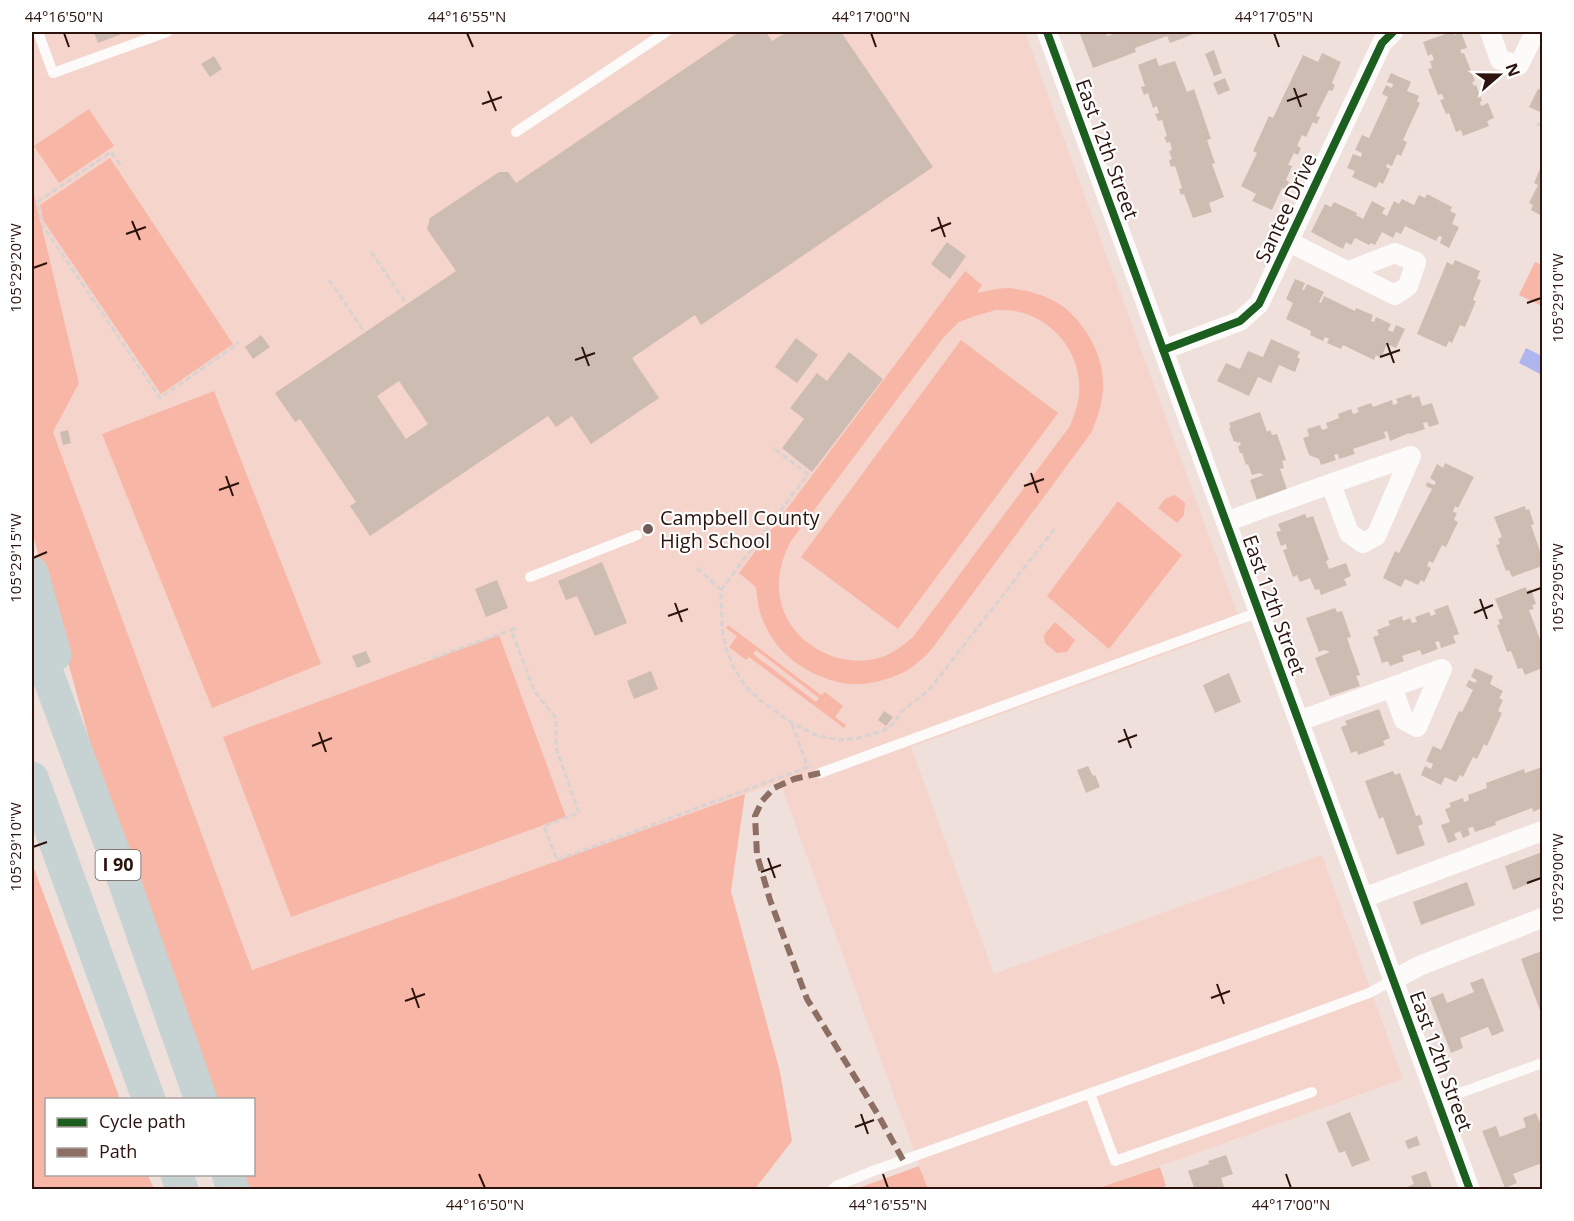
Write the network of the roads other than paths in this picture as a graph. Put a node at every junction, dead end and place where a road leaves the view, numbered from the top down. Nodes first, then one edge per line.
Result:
1 (38, 32) edge
2 (167, 32) edge
3 (666, 32) edge
4 (1047, 32) edge
5 (1392, 32) edge
6 (1490, 32) edge
7 (1535, 32) edge
8 (516, 132) dead end
9 (1289, 242) junction
10 (1349, 271) dead end
11 (1163, 350) junction
12 (1331, 484) junction
13 (1226, 522) junction
14 (637, 535) dead end
15 (32, 573) edge
16 (530, 577) dead end
17 (1259, 612) junction
18 (32, 633) edge
19 (1392, 687) dead end
20 (1299, 721) junction
21 (820, 773) dead end
22 (32, 778) edge
23 (32, 802) edge
24 (1542, 831) edge
25 (122, 875) junction
26 (1363, 898) junction
27 (1542, 918) edge
28 (1394, 980) junction
29 (123, 1026) junction
30 (1542, 1063) edge
31 (1312, 1092) dead end
32 (1090, 1094) junction
33 (148, 1098) edge
34 (200, 1098) edge
35 (1438, 1101) junction
36 (832, 1190) edge
37 (1470, 1190) edge

1 - 2 lane
3 - 8 lane
4 - 11 street, East 12th Street
5 - 9 street, Santee Drive
6 - 7 street
9 - 10 street
9 - 11 street, Santee Drive
11 - 13 street, East 12th Street
12 - 12 street
12 - 13 street
13 - 17 street, East 12th Street
14 - 16 lane
15 - 25 highway, I 90
17 - 20 street, East 12th Street
17 - 21 lane
18 - 25 highway, I 90
19 - 20 street
20 - 26 street, East 12th Street
22 - 29 highway, I 90
23 - 29 highway, I 90
24 - 26 street
25 - 34 highway, I 90
26 - 28 street, East 12th Street
27 - 28 street
28 - 32 lane
28 - 35 street, East 12th Street
29 - 33 highway, I 90
30 - 35 lane
31 - 32 lane
32 - 36 lane
35 - 37 street, East 12th Street

